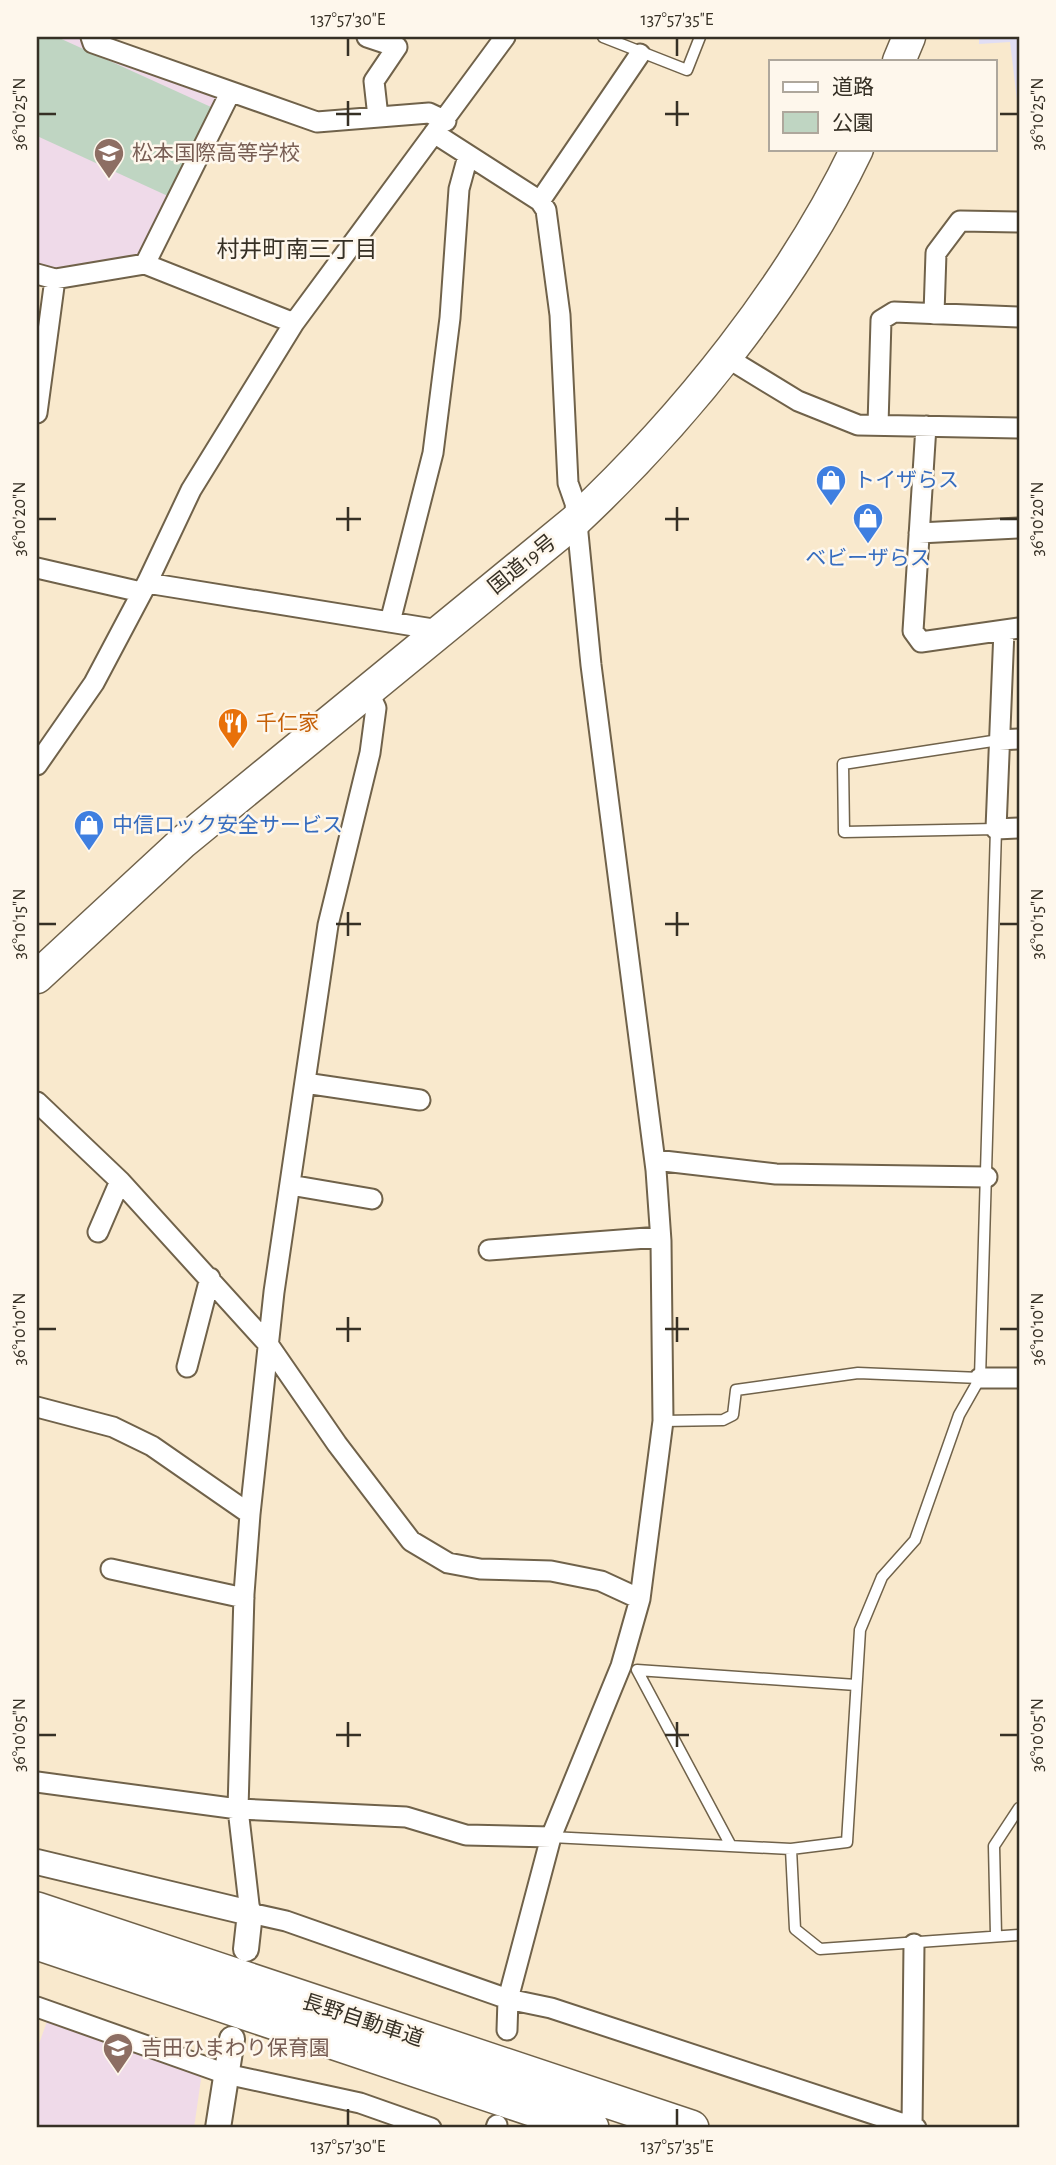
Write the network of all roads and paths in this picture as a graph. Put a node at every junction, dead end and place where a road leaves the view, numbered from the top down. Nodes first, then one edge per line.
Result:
1 (91, 37) edge
2 (367, 37) edge
3 (506, 37) edge
4 (603, 37) edge
5 (701, 37) edge
6 (909, 37) edge
7 (640, 54) junction
8 (899, 60) edge
9 (230, 93) junction
10 (378, 117) junction
11 (440, 127) junction
12 (857, 150) edge
13 (468, 156) junction
14 (540, 201) junction
15 (1019, 222) edge
16 (145, 264) junction
17 (46, 277) edge
18 (934, 314) junction
19 (1019, 317) edge
20 (294, 323) junction
21 (726, 353) junction
22 (37, 413) edge
23 (878, 425) junction
24 (926, 426) junction
25 (1019, 428) edge
26 (575, 521) junction
27 (1019, 528) edge
28 (919, 533) junction
29 (37, 568) edge
30 (144, 588) junction
31 (390, 622) junction
32 (1012, 629) edge
33 (439, 630) junction
34 (368, 691) junction
35 (1019, 739) edge
36 (999, 740) junction
37 (37, 765) edge
38 (1019, 828) edge
39 (996, 829) junction
40 (109, 908) junction
41 (37, 977) edge
42 (37, 1001) edge
43 (305, 1083) junction
44 (420, 1100) dead end
45 (37, 1102) edge
46 (655, 1160) junction
47 (987, 1177) junction
48 (120, 1181) junction
49 (290, 1185) junction
50 (372, 1199) dead end
51 (98, 1232) dead end
52 (660, 1237) junction
53 (489, 1250) dead end
54 (210, 1278) junction
55 (268, 1344) junction
56 (187, 1367) dead end
57 (980, 1378) junction
58 (1019, 1378) edge
59 (37, 1407) edge
60 (663, 1421) junction
61 (250, 1514) junction
62 (111, 1569) dead end
63 (244, 1598) junction
64 (640, 1599) junction
65 (629, 1668) junction
66 (856, 1685) junction
67 (37, 1782) edge
68 (1019, 1808) edge
69 (238, 1810) junction
70 (551, 1837) junction
71 (730, 1844) junction
72 (37, 1846) edge
73 (791, 1849) junction
74 (37, 1862) edge
75 (182, 1895) junction
76 (37, 1910) edge
77 (250, 1913) junction
78 (996, 1935) junction
79 (1019, 1935) edge
80 (37, 1942) edge
81 (914, 1944) junction
82 (246, 1949) dead end
83 (508, 1999) junction
84 (37, 2007) edge
85 (506, 2030) dead end
86 (232, 2039) dead end
87 (226, 2074) junction
88 (218, 2128) edge
89 (431, 2128) edge
90 (591, 2128) edge
91 (691, 2128) edge
92 (914, 2128) edge

1 - 9 street
2 - 10 street
3 - 11 street
4 - 7 lane
5 - 7 lane
6 - 8 highway
7 - 14 street
9 - 10 street
9 - 16 street
10 - 11 street
11 - 13 street
11 - 20 street
12 - 21 highway, 国道19号
13 - 14 street
13 - 31 street
14 - 26 street
15 - 18 street
16 - 17 street
16 - 20 street
17 - 22 street
18 - 19 street
18 - 23 street
20 - 30 street
21 - 23 street
21 - 26 highway, 国道19号
23 - 24 street
24 - 25 street
24 - 28 street
26 - 33 highway, 国道19号
26 - 46 street
27 - 28 street
28 - 32 street
29 - 30 street
30 - 31 street
30 - 37 street
31 - 33 street
32 - 36 street
33 - 34 highway, 国道19号
34 - 40 highway, 国道19号
34 - 43 street
35 - 36 street
36 - 39 street
36 - 39 lane
38 - 39 street
39 - 47 lane
40 - 41 highway, 国道19号
40 - 42 highway, 国道19号
43 - 44 street
43 - 49 street
45 - 48 street
46 - 47 street
46 - 52 street
47 - 57 lane
48 - 51 street
48 - 54 street
49 - 50 street
49 - 55 street
52 - 53 street
52 - 60 street
54 - 55 street
54 - 56 street
55 - 61 street
55 - 64 street
57 - 58 street
57 - 60 lane
57 - 66 lane
59 - 61 street
60 - 64 street
61 - 63 street
62 - 63 street
63 - 69 street
64 - 65 street
65 - 66 lane
65 - 70 street
65 - 71 lane
66 - 73 lane
67 - 69 street
68 - 78 lane
69 - 70 street
69 - 77 street
70 - 71 lane
70 - 83 street
71 - 73 lane
72 - 75 street
73 - 81 lane
74 - 75 street
75 - 77 street
76 - 91 highway, 長野自動車道
77 - 82 street
77 - 83 street
78 - 79 lane
78 - 81 lane
80 - 90 highway, 長野自動車道
81 - 92 street
83 - 85 street
83 - 92 street
84 - 87 street
86 - 87 street
87 - 88 street
87 - 89 street

